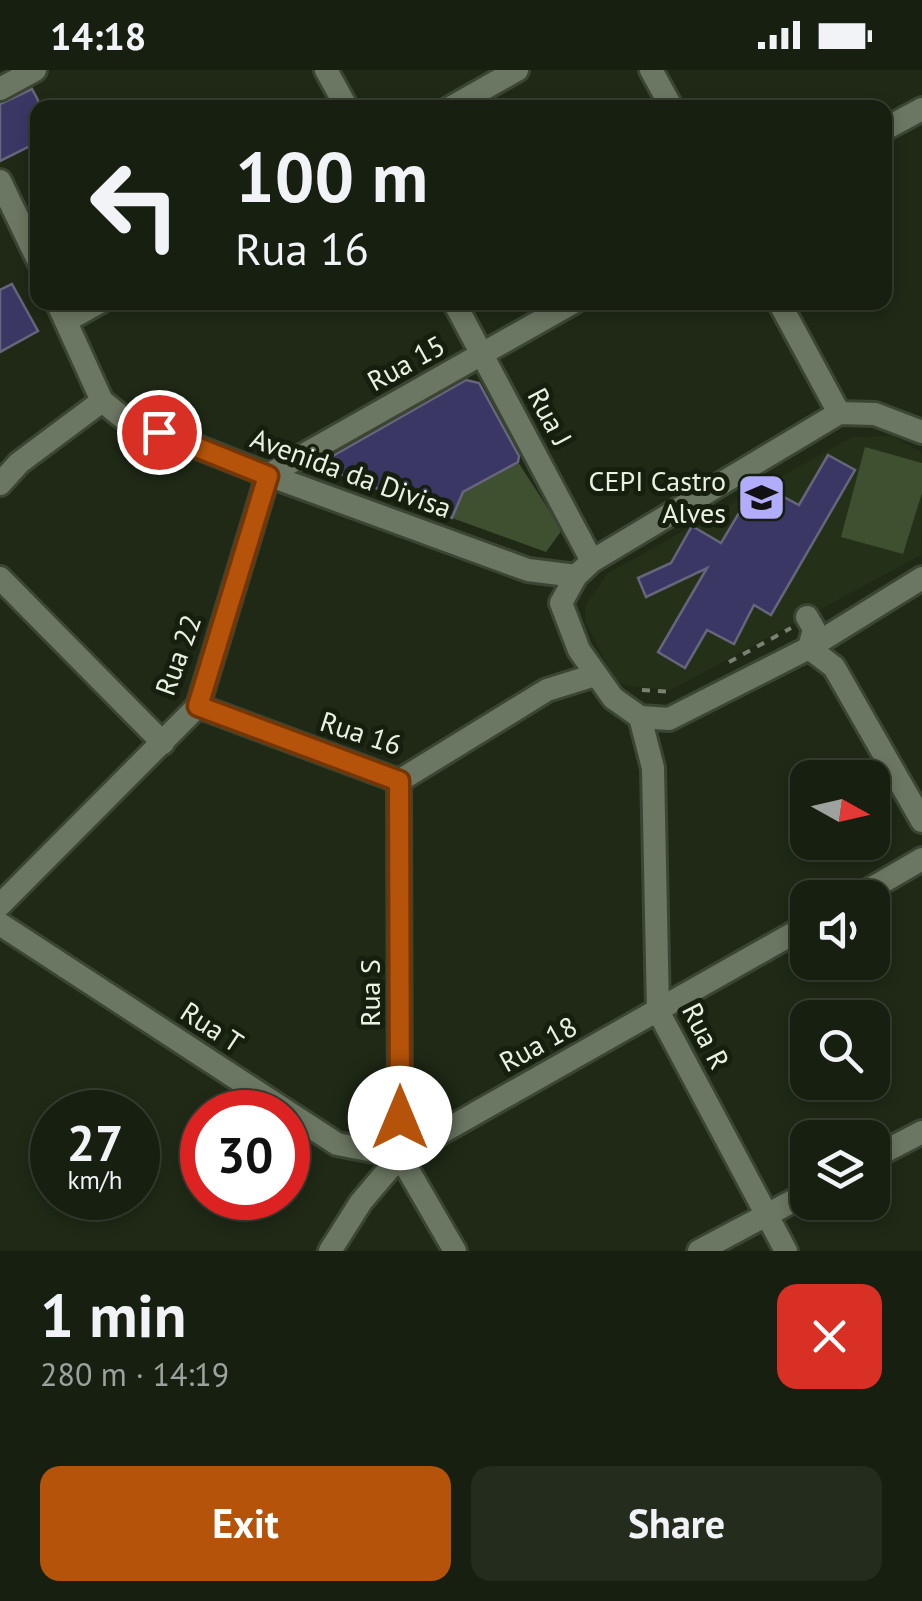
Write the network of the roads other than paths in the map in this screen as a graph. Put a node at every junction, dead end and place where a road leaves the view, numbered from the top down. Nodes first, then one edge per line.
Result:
1 (34, 70) edge
2 (326, 70) edge
3 (517, 70) edge
4 (652, 70) edge
5 (0, 89) edge
6 (343, 100) edge
7 (464, 100) edge
8 (668, 100) edge
9 (922, 109) edge
10 (892, 126) edge
11 (0, 181) edge
12 (30, 243) edge
13 (458, 310) edge
14 (560, 310) edge
15 (783, 310) edge
16 (62, 312) edge
17 (483, 354) junction
18 (102, 400) junction
19 (838, 413) junction
20 (922, 432) edge
21 (10, 457) edge
22 (268, 476) junction
23 (0, 484) edge
24 (584, 568) junction
25 (528, 570) junction
26 (0, 578) edge
27 (922, 578) edge
28 (561, 602) junction
29 (814, 629) junction
30 (580, 650) junction
31 (595, 675) junction
32 (548, 690) junction
33 (198, 706) junction
34 (640, 716) junction
35 (669, 719) junction
36 (163, 743) junction
37 (653, 768) junction
38 (399, 781) junction
39 (922, 821) edge
40 (922, 859) edge
41 (886, 880) edge
42 (0, 904) edge
43 (0, 924) edge
44 (790, 935) edge
45 (658, 1011) junction
46 (922, 1132) edge
47 (890, 1149) edge
48 (400, 1156) junction
49 (790, 1202) edge
50 (768, 1214) junction
51 (330, 1251) edge
52 (455, 1251) edge
53 (699, 1251) edge
54 (786, 1251) edge

1 - 5 street
2 - 6 street
3 - 7 street
4 - 8 street
9 - 10 street
11 - 12 street
13 - 17 street, Rua J
14 - 17 street, Rua 15
15 - 19 street
16 - 18 street
17 - 22 street, Rua 15
17 - 24 street, Rua J
18 - 21 street
18 - 22 street, Avenida da Divisa
19 - 20 street
19 - 24 street
21 - 23 street
22 - 25 street, Avenida da Divisa
22 - 33 street, Rua 22
24 - 25 street, Avenida da Divisa
24 - 28 street
25 - 28 street, Avenida da Divisa
26 - 36 street
27 - 29 street
28 - 30 street
29 - 35 street
29 - 39 street
30 - 31 street
30 - 32 street, Rua 16
31 - 32 street, Rua 16
31 - 34 street
32 - 38 street, Rua 16
33 - 36 street, Rua 22
33 - 38 street, Rua 16
34 - 35 street
34 - 37 street, Rua R
35 - 37 street, Rua R
36 - 42 street, Rua 22
37 - 45 street, Rua R
38 - 48 street, Rua S
40 - 41 street
43 - 48 street, Rua T
44 - 45 street, Rua 18
45 - 48 street, Rua 18
45 - 50 street, Rua R
46 - 47 street
48 - 51 street, Rua 18
48 - 52 street, Rua S
49 - 50 street
50 - 53 street
50 - 54 street, Rua R

